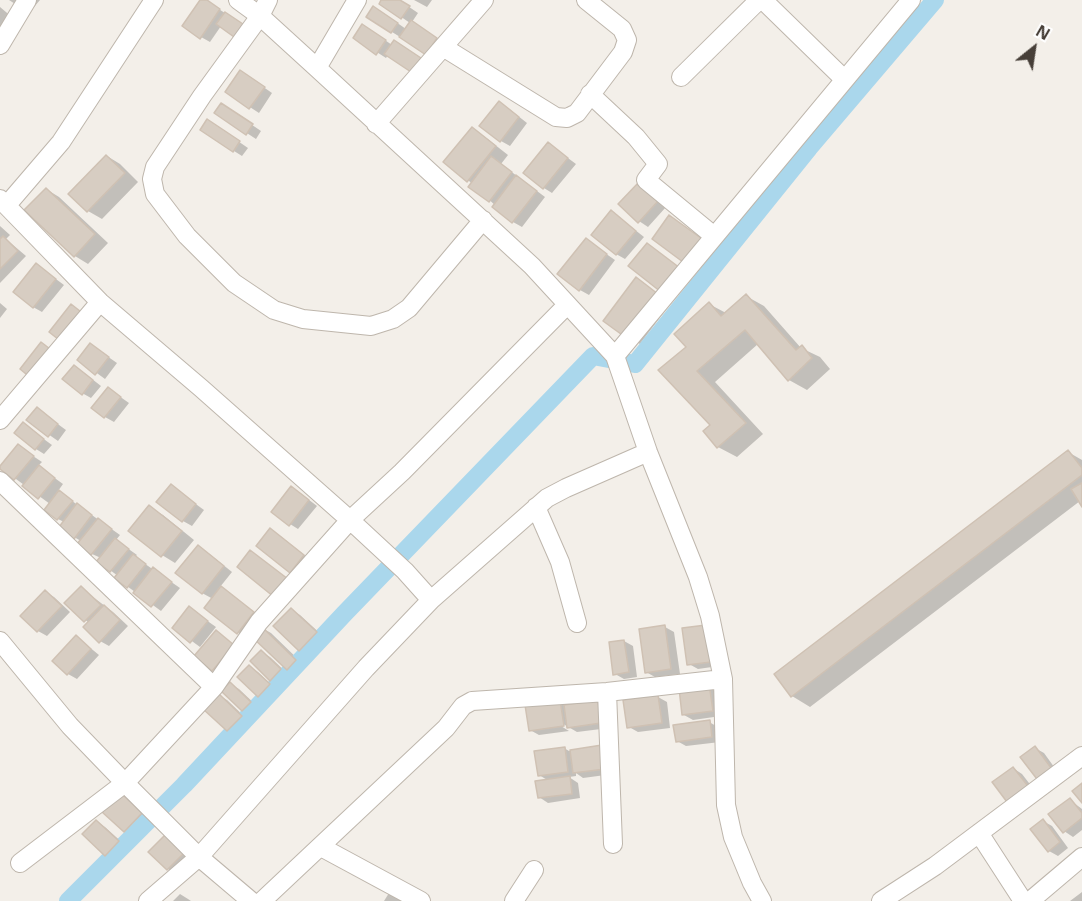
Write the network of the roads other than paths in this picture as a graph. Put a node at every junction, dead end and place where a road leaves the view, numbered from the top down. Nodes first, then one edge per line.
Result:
1 (27, 0) edge
2 (154, 0) edge
3 (238, 0) edge
4 (268, 0) edge
5 (357, 0) edge
6 (484, 0) edge
7 (586, 0) edge
8 (761, 0) edge
9 (911, 0) edge
10 (260, 16) junction
11 (0, 45) edge
12 (443, 47) junction
13 (317, 68) junction
14 (681, 77) dead end
15 (844, 79) junction
16 (590, 94) junction
17 (376, 124) junction
18 (3, 202) edge
19 (483, 220) junction
20 (714, 236) junction
21 (100, 302) junction
22 (567, 305) junction
23 (616, 360) junction
24 (0, 420) edge
25 (648, 452) junction
26 (0, 481) edge
27 (536, 507) junction
28 (350, 520) junction
29 (431, 600) junction
30 (576, 623) dead end
31 (0, 641) edge
32 (6, 662) edge
33 (723, 679) junction
34 (214, 687) junction
35 (607, 692) junction
36 (1082, 756) edge
37 (125, 783) junction
38 (979, 833) junction
39 (613, 844) dead end
40 (321, 847) junction
41 (200, 857) junction
42 (1082, 857) edge
43 (20, 863) dead end
44 (534, 870) dead end
45 (148, 901) edge
46 (251, 901) edge
47 (262, 901) edge
48 (421, 901) edge
49 (514, 901) edge
50 (762, 901) edge
51 (881, 901) edge
52 (1023, 901) edge
53 (1030, 901) edge

1 - 11 street
2 - 18 street
3 - 10 street
4 - 10 street
5 - 13 street
6 - 12 street
7 - 16 street
8 - 14 street
8 - 15 street
9 - 15 street
10 - 13 street
10 - 19 street
12 - 16 street
12 - 17 street
13 - 17 street
15 - 20 street
16 - 20 street
17 - 19 street
18 - 21 street
19 - 22 street
20 - 23 street
21 - 24 street
21 - 28 street
22 - 23 street
22 - 28 street
23 - 25 street
25 - 27 street
25 - 33 street
26 - 34 street
27 - 29 street
27 - 30 street
28 - 29 street
28 - 34 street
29 - 41 street
31 - 32 street
32 - 37 street
33 - 35 street
33 - 50 street
34 - 37 street
35 - 39 street
35 - 40 street
36 - 38 street
37 - 41 street
37 - 43 street
38 - 51 street
38 - 52 street
40 - 47 street
40 - 48 street
41 - 45 street
41 - 46 street
42 - 53 street
44 - 49 street

